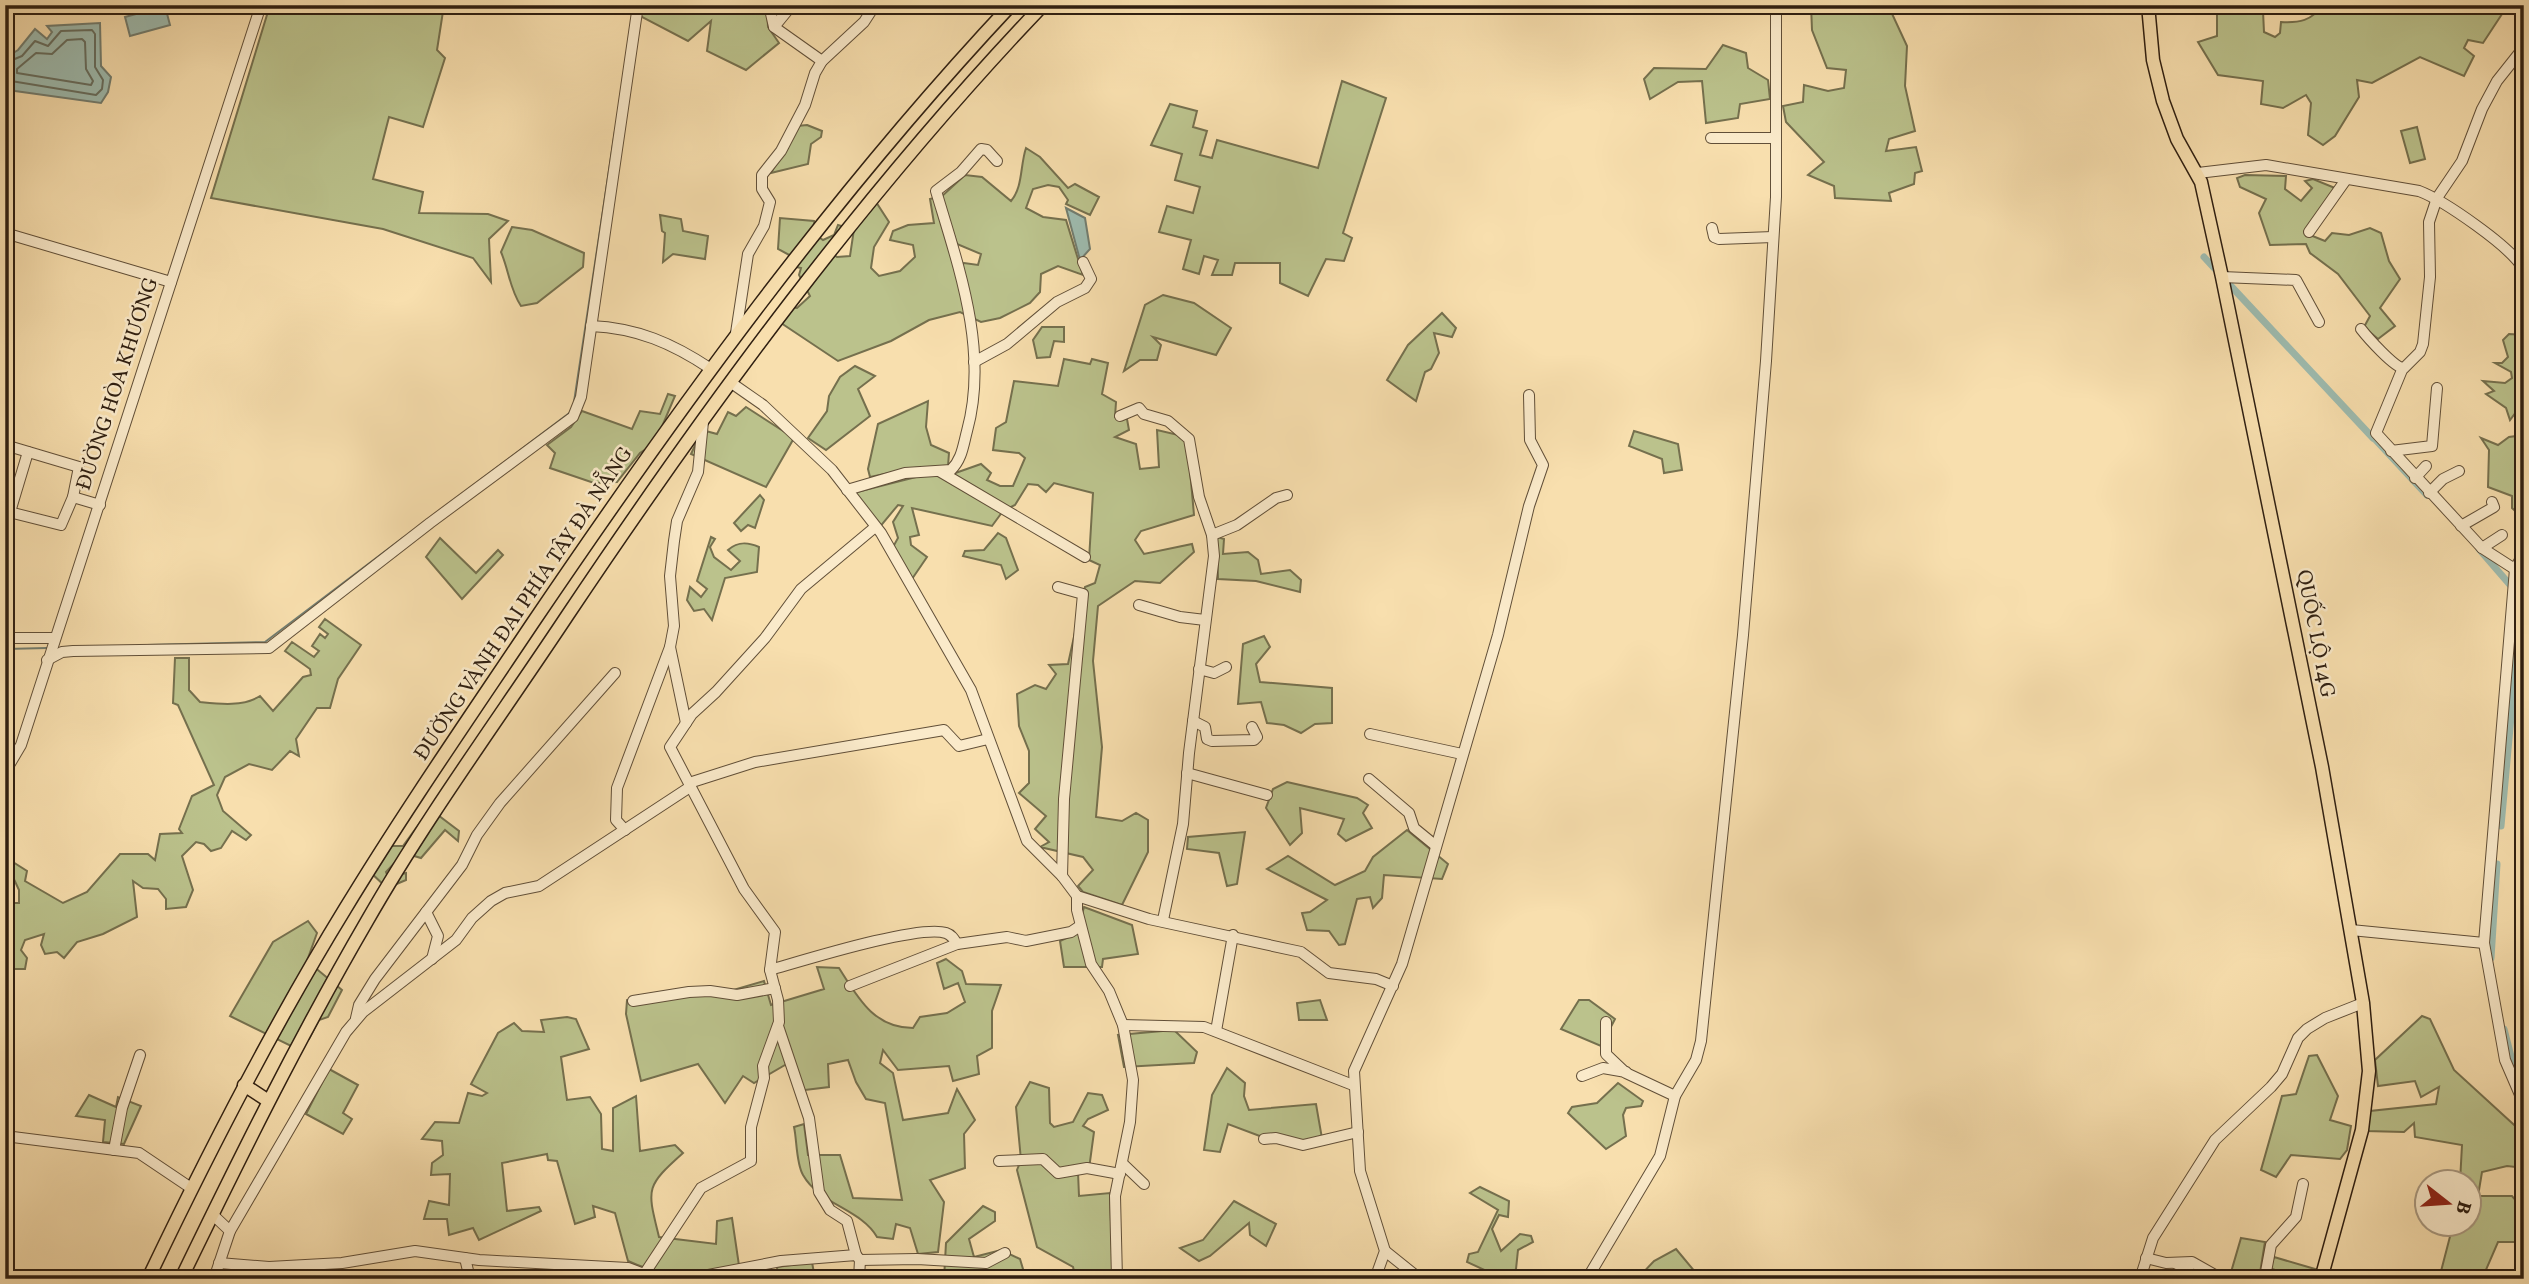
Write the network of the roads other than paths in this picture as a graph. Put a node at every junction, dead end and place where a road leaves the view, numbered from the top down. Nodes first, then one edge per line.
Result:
1 (261, 5) edge
2 (638, 5) edge
3 (769, 5) edge
4 (792, 5) edge
5 (875, 5) edge
6 (1011, 5) edge
7 (1043, 5) edge
8 (1776, 5) edge
9 (2148, 5) edge
10 (774, 27) junction
11 (2524, 47) edge
12 (822, 61) junction
13 (1711, 138) dead end
14 (1776, 138) junction
15 (997, 161) dead end
16 (2198, 173) junction
17 (2345, 181) junction
18 (2437, 198) junction
19 (1712, 228) dead end
20 (2309, 232) dead end
21 (5, 233) edge
22 (1773, 237) junction
23 (1083, 262) dead end
24 (2524, 270) edge
25 (2222, 277) junction
26 (171, 282) junction
27 (2319, 322) dead end
28 (591, 326) junction
29 (2361, 329) dead end
30 (736, 333) junction
31 (974, 362) junction
32 (2403, 368) junction
33 (711, 369) junction
34 (730, 382) junction
35 (2437, 388) dead end
36 (1529, 395) dead end
37 (1120, 416) dead end
38 (703, 418) junction
39 (5, 445) edge
40 (2391, 451) junction
41 (28, 452) junction
42 (2426, 466) dead end
43 (938, 471) junction
44 (2459, 471) dead end
45 (2415, 478) junction
46 (847, 490) junction
47 (2429, 493) junction
48 (1287, 495) dead end
49 (73, 497) junction
50 (2492, 502) dead end
51 (100, 505) junction
52 (8, 511) edge
53 (2461, 526) junction
54 (874, 528) junction
55 (1212, 535) junction
56 (2502, 535) dead end
57 (2482, 548) junction
58 (2524, 552) edge
59 (1085, 557) dead end
60 (2519, 572) edge
61 (1058, 587) dead end
62 (1139, 605) dead end
63 (1205, 620) junction
64 (5, 638) edge
65 (53, 638) junction
66 (670, 647) junction
67 (47, 660) junction
68 (1226, 667) dead end
69 (1199, 669) junction
70 (615, 673) dead end
71 (1193, 721) junction
72 (686, 723) junction
73 (1252, 727) dead end
74 (1370, 734) dead end
75 (988, 739) junction
76 (1462, 754) junction
77 (5, 772) edge
78 (1187, 773) junction
79 (1369, 779) dead end
80 (689, 785) junction
81 (1266, 795) dead end
82 (625, 830) junction
83 (1436, 846) junction
84 (1062, 876) junction
85 (1077, 896) junction
86 (426, 912) junction
87 (1163, 920) junction
88 (1080, 926) junction
89 (2351, 930) junction
90 (1233, 935) junction
91 (438, 936) junction
92 (456, 940) junction
93 (2484, 943) junction
94 (957, 944) junction
95 (432, 960) junction
96 (770, 971) junction
97 (850, 986) dead end
98 (1392, 986) junction
99 (775, 988) junction
100 (633, 1001) dead end
101 (2363, 1003) junction
102 (356, 1021) junction
103 (1606, 1022) dead end
104 (1123, 1025) junction
105 (778, 1026) junction
106 (1216, 1031) junction
107 (140, 1055) dead end
108 (1626, 1073) junction
109 (1582, 1076) dead end
110 (244, 1086) junction
111 (1353, 1086) junction
112 (1675, 1096) junction
113 (267, 1100) junction
114 (2524, 1104) edge
115 (1358, 1132) junction
116 (5, 1136) edge
117 (1264, 1139) dead end
118 (114, 1150) junction
119 (999, 1161) dead end
120 (1122, 1163) junction
121 (1120, 1174) junction
122 (1144, 1184) dead end
123 (2303, 1184) dead end
124 (191, 1188) junction
125 (212, 1214) junction
126 (230, 1231) junction
127 (1385, 1251) junction
128 (1005, 1252) dead end
129 (465, 1258) junction
130 (858, 1258) junction
131 (2146, 1258) junction
132 (2524, 1262) edge
133 (2175, 1263) junction
134 (219, 1264) junction
135 (642, 1276) edge
136 (2264, 1278) edge
137 (148, 1279) edge
138 (181, 1279) edge
139 (214, 1279) edge
140 (470, 1279) edge
141 (657, 1279) edge
142 (687, 1279) edge
143 (859, 1279) edge
144 (1117, 1279) edge
145 (1375, 1279) edge
146 (1420, 1279) edge
147 (1587, 1279) edge
148 (2140, 1279) edge
149 (2191, 1279) edge
150 (2222, 1279) edge
151 (2291, 1279) edge
152 (2321, 1279) edge
153 (2521, 1279) edge

1 - 26 street, ĐƯỜNG HÒA KHƯƠNG
2 - 28 street
3 - 10 street
4 - 10 street
5 - 12 street
6 - 30 main road, ĐƯỜNG VÀNH ĐAI PHÍA TÂY ĐÀ NẴNG
7 - 34 main road, ĐƯỜNG VÀNH ĐAI PHÍA TÂY ĐÀ NẴNG
8 - 14 street
9 - 16 main road, QUỐC LỘ 14G
10 - 12 street
11 - 18 street
12 - 30 street
13 - 14 street
14 - 22 street
15 - 31 street
16 - 17 street
16 - 25 main road, QUỐC LỘ 14G
17 - 18 street
17 - 20 street
18 - 24 street
18 - 32 street
19 - 22 street
21 - 26 street
22 - 112 street
23 - 31 street
25 - 27 street
25 - 89 main road, QUỐC LỘ 14G
26 - 51 street, ĐƯỜNG HÒA KHƯƠNG
28 - 33 street
28 - 67 street
29 - 32 street
30 - 33 main road, ĐƯỜNG VÀNH ĐAI PHÍA TÂY ĐÀ NẴNG
31 - 43 street
32 - 40 street
33 - 34 main road
33 - 110 main road, ĐƯỜNG VÀNH ĐAI PHÍA TÂY ĐÀ NẴNG
34 - 38 main road, ĐƯỜNG VÀNH ĐAI PHÍA TÂY ĐÀ NẴNG
34 - 46 street
35 - 40 street
36 - 76 street
37 - 55 street
38 - 66 street
38 - 113 main road, ĐƯỜNG VÀNH ĐAI PHÍA TÂY ĐÀ NẴNG
39 - 41 street
40 - 45 street
41 - 49 street
41 - 52 street
42 - 45 street
43 - 46 street
43 - 59 street
44 - 47 street
45 - 47 street
46 - 54 street
47 - 53 street
48 - 55 street
49 - 51 street
49 - 52 street
50 - 53 street
51 - 65 street, ĐƯỜNG HÒA KHƯƠNG
53 - 57 street
54 - 72 street
54 - 75 street
55 - 63 street
56 - 57 street
57 - 60 street
58 - 60 street
60 - 93 street
61 - 84 street
62 - 63 street
63 - 69 street
64 - 65 street
65 - 67 street, ĐƯỜNG HÒA KHƯƠNG
66 - 72 street
66 - 82 street
67 - 77 street, ĐƯỜNG HÒA KHƯƠNG
68 - 69 street
69 - 71 street
70 - 86 street
71 - 73 street
71 - 78 street
72 - 80 street
74 - 76 street
75 - 80 street
75 - 84 street
76 - 83 street
78 - 81 street
78 - 87 street
79 - 83 street
80 - 82 street
80 - 96 street
82 - 92 street
83 - 98 street
84 - 85 street
85 - 87 street
85 - 88 street
86 - 91 street
86 - 102 street
87 - 90 street
88 - 94 street
88 - 104 street
89 - 93 street
89 - 101 main road, QUỐC LỘ 14G
90 - 98 street
90 - 106 street
91 - 92 street
91 - 95 street
92 - 95 street
93 - 114 street
94 - 96 street
94 - 97 street
95 - 102 street
96 - 99 street
98 - 111 street
99 - 100 street
99 - 105 street
101 - 131 street
101 - 152 main road, QUỐC LỘ 14G
102 - 126 street
103 - 108 street
104 - 106 street
104 - 120 street
105 - 130 street
105 - 135 street
106 - 111 street
107 - 118 street
108 - 109 street
108 - 112 street
110 - 113 main road
110 - 124 main road, ĐƯỜNG VÀNH ĐAI PHÍA TÂY ĐÀ NẴNG
111 - 115 street
112 - 147 street
113 - 125 main road, ĐƯỜNG VÀNH ĐAI PHÍA TÂY ĐÀ NẴNG
115 - 117 street
115 - 127 street
116 - 118 street
118 - 124 street
119 - 121 street
120 - 121 street
120 - 122 street
121 - 144 street
123 - 136 street
124 - 137 main road, ĐƯỜNG VÀNH ĐAI PHÍA TÂY ĐÀ NẴNG
125 - 126 street
125 - 138 main road, ĐƯỜNG VÀNH ĐAI PHÍA TÂY ĐÀ NẴNG
126 - 134 street
127 - 145 street
127 - 146 street
128 - 130 street
129 - 134 street
129 - 135 street
129 - 140 street
130 - 142 street
130 - 143 street
131 - 133 street
131 - 148 street
132 - 153 street
133 - 149 street
133 - 150 street
134 - 139 street
135 - 141 street
136 - 151 street

